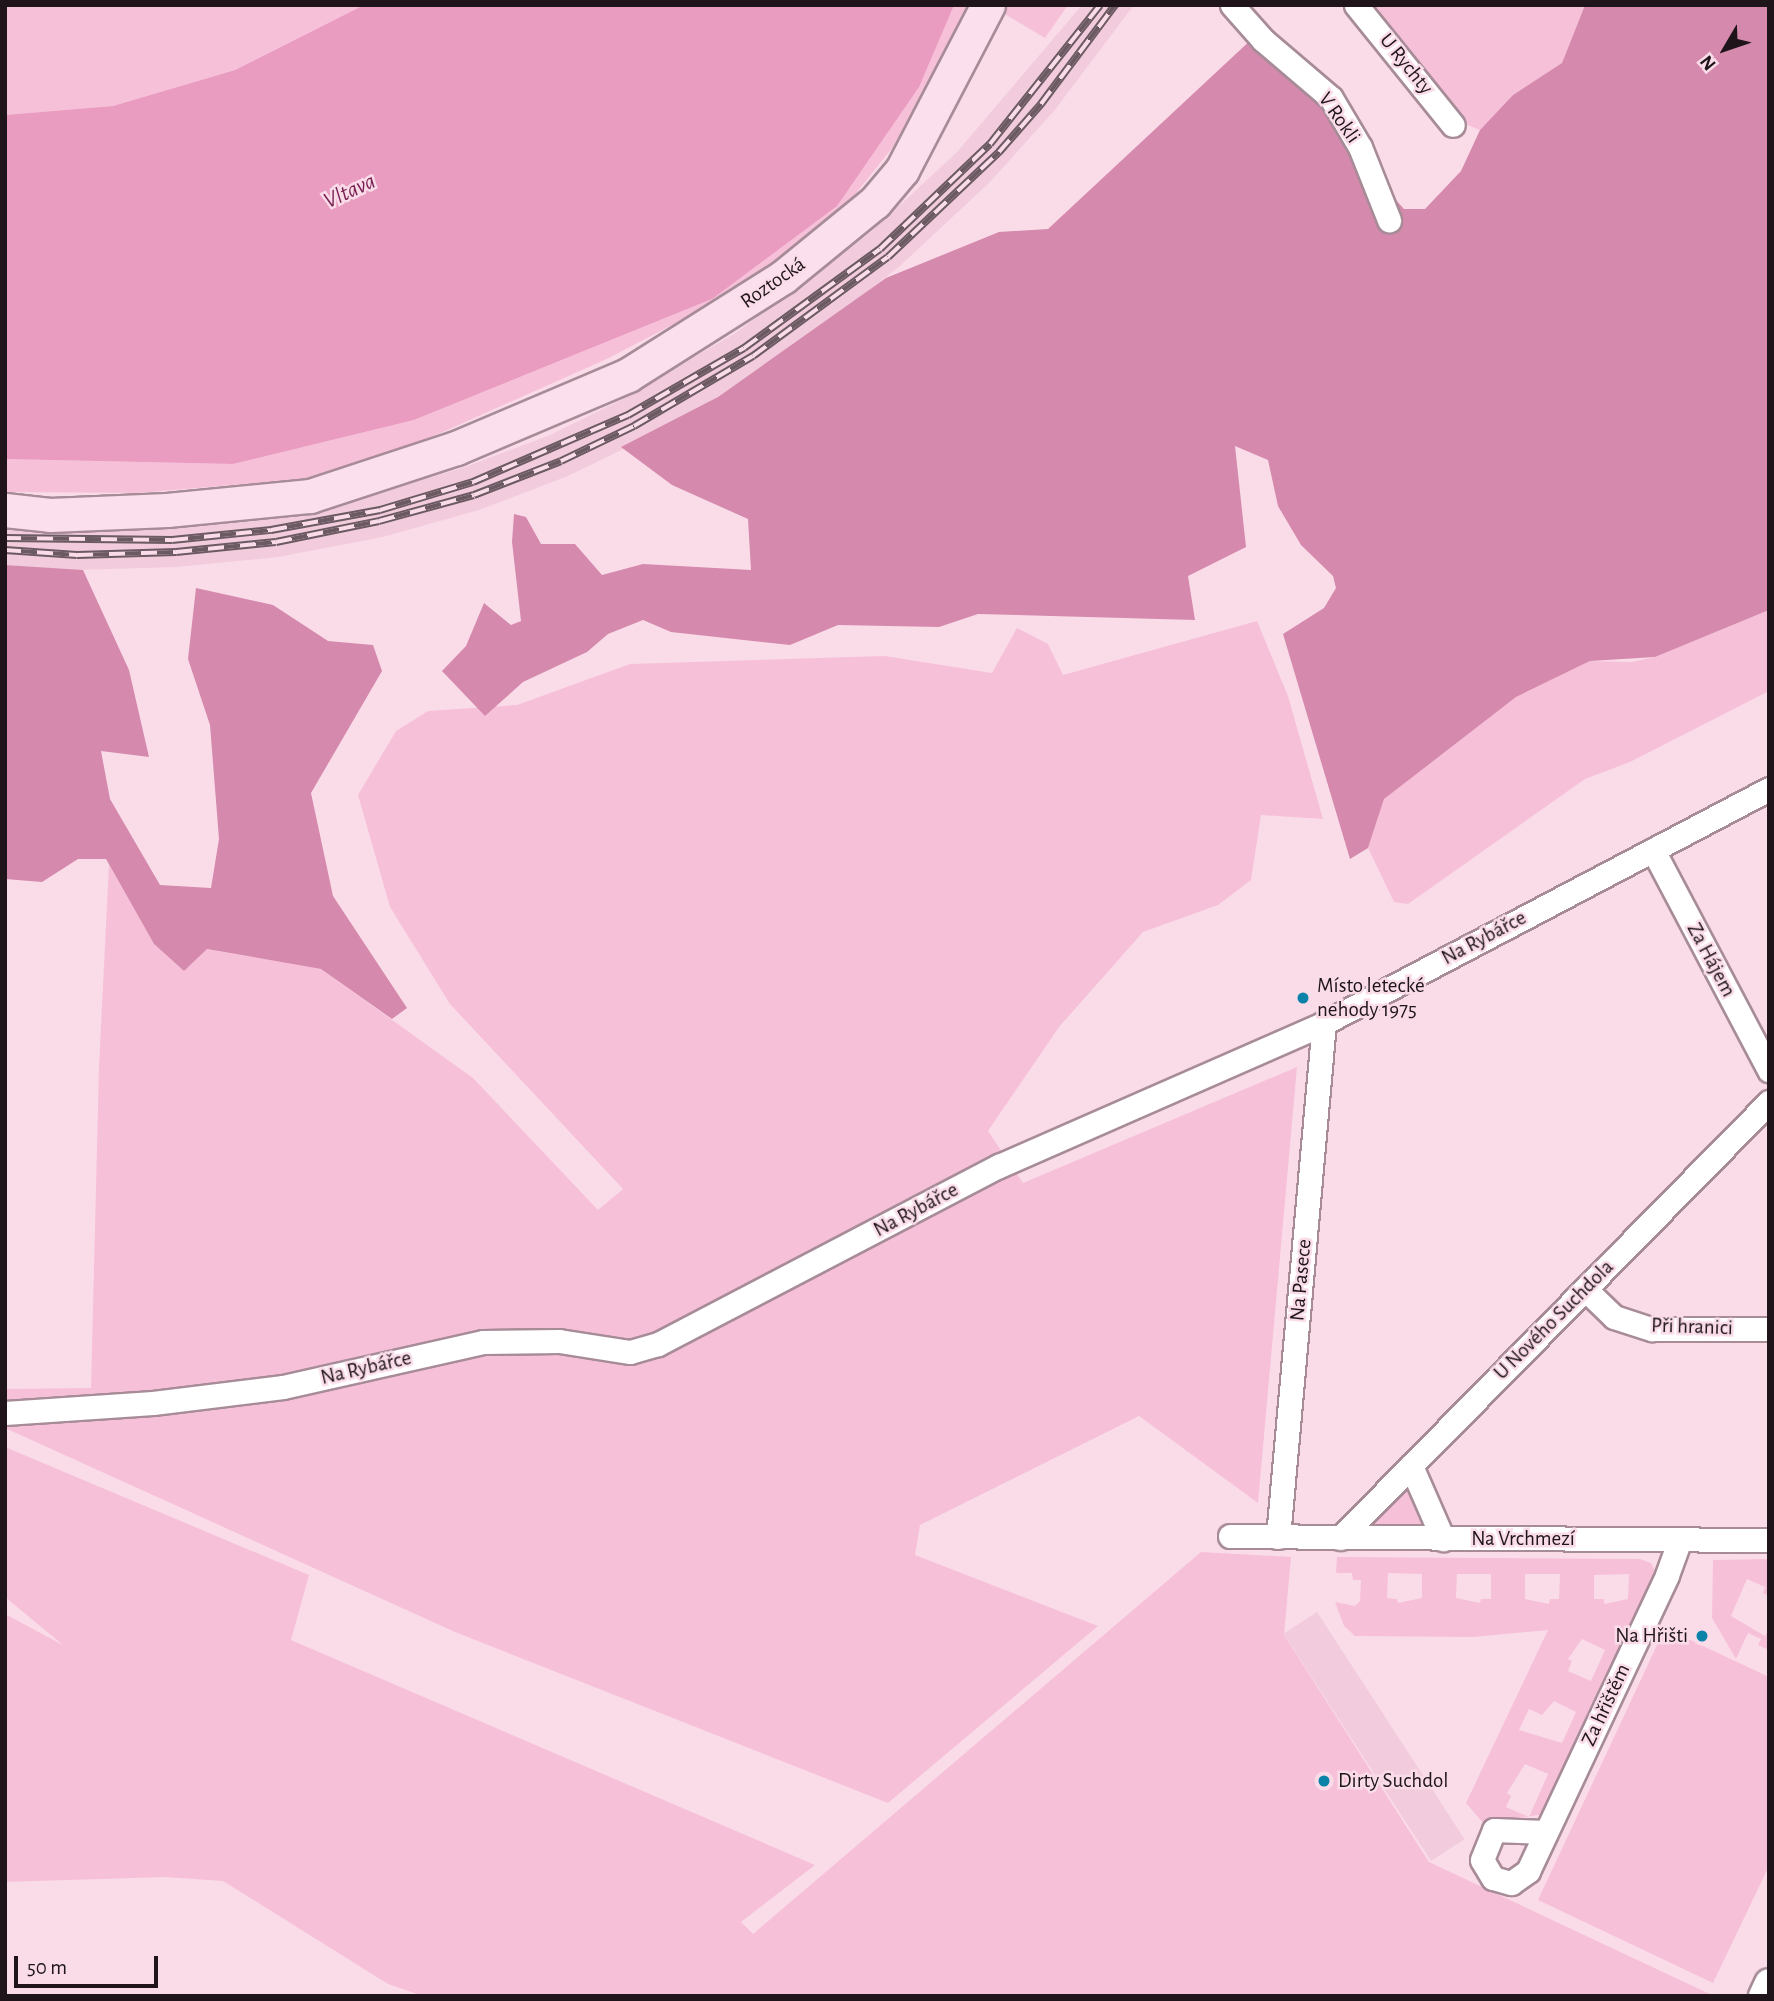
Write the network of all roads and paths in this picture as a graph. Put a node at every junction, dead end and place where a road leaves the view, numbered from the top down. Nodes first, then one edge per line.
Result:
1 (988, 5) edge
2 (1232, 5) edge
3 (1356, 5) edge
4 (1453, 125) dead end
5 (1389, 220) dead end
6 (5, 510) edge
7 (1769, 789) edge
8 (1653, 849) junction
9 (1324, 1023) junction
10 (1769, 1070) edge
11 (1769, 1102) edge
12 (1585, 1289) junction
13 (1769, 1329) edge
14 (5, 1413) edge
15 (1411, 1466) junction
16 (1230, 1536) dead end
17 (1278, 1537) junction
18 (1340, 1538) junction
19 (1443, 1539) junction
20 (1680, 1539) junction
21 (1769, 1540) edge
22 (1545, 1832) dead end
23 (1769, 1983) edge
24 (1763, 1996) edge

1 - 6 main road, Roztocká
2 - 5 street, V Rokli
3 - 4 street, U Rychty
7 - 8 street, Na Rybářce
8 - 9 street, Na Rybářce
8 - 10 street, Za Hájem
9 - 14 street, Na Rybářce
9 - 17 street, Na Pasece
11 - 12 street, U Nového Suchdola
12 - 13 street, Při hranici
12 - 15 street, U Nového Suchdola
15 - 18 street, U Nového Suchdola
15 - 19 street
16 - 17 street, Na Vrchmezí
17 - 18 street, Na Vrchmezí
18 - 19 street, Na Vrchmezí
19 - 20 street, Na Vrchmezí
20 - 21 street, Na Vrchmezí
20 - 22 street, Za hřištěm
23 - 24 street

